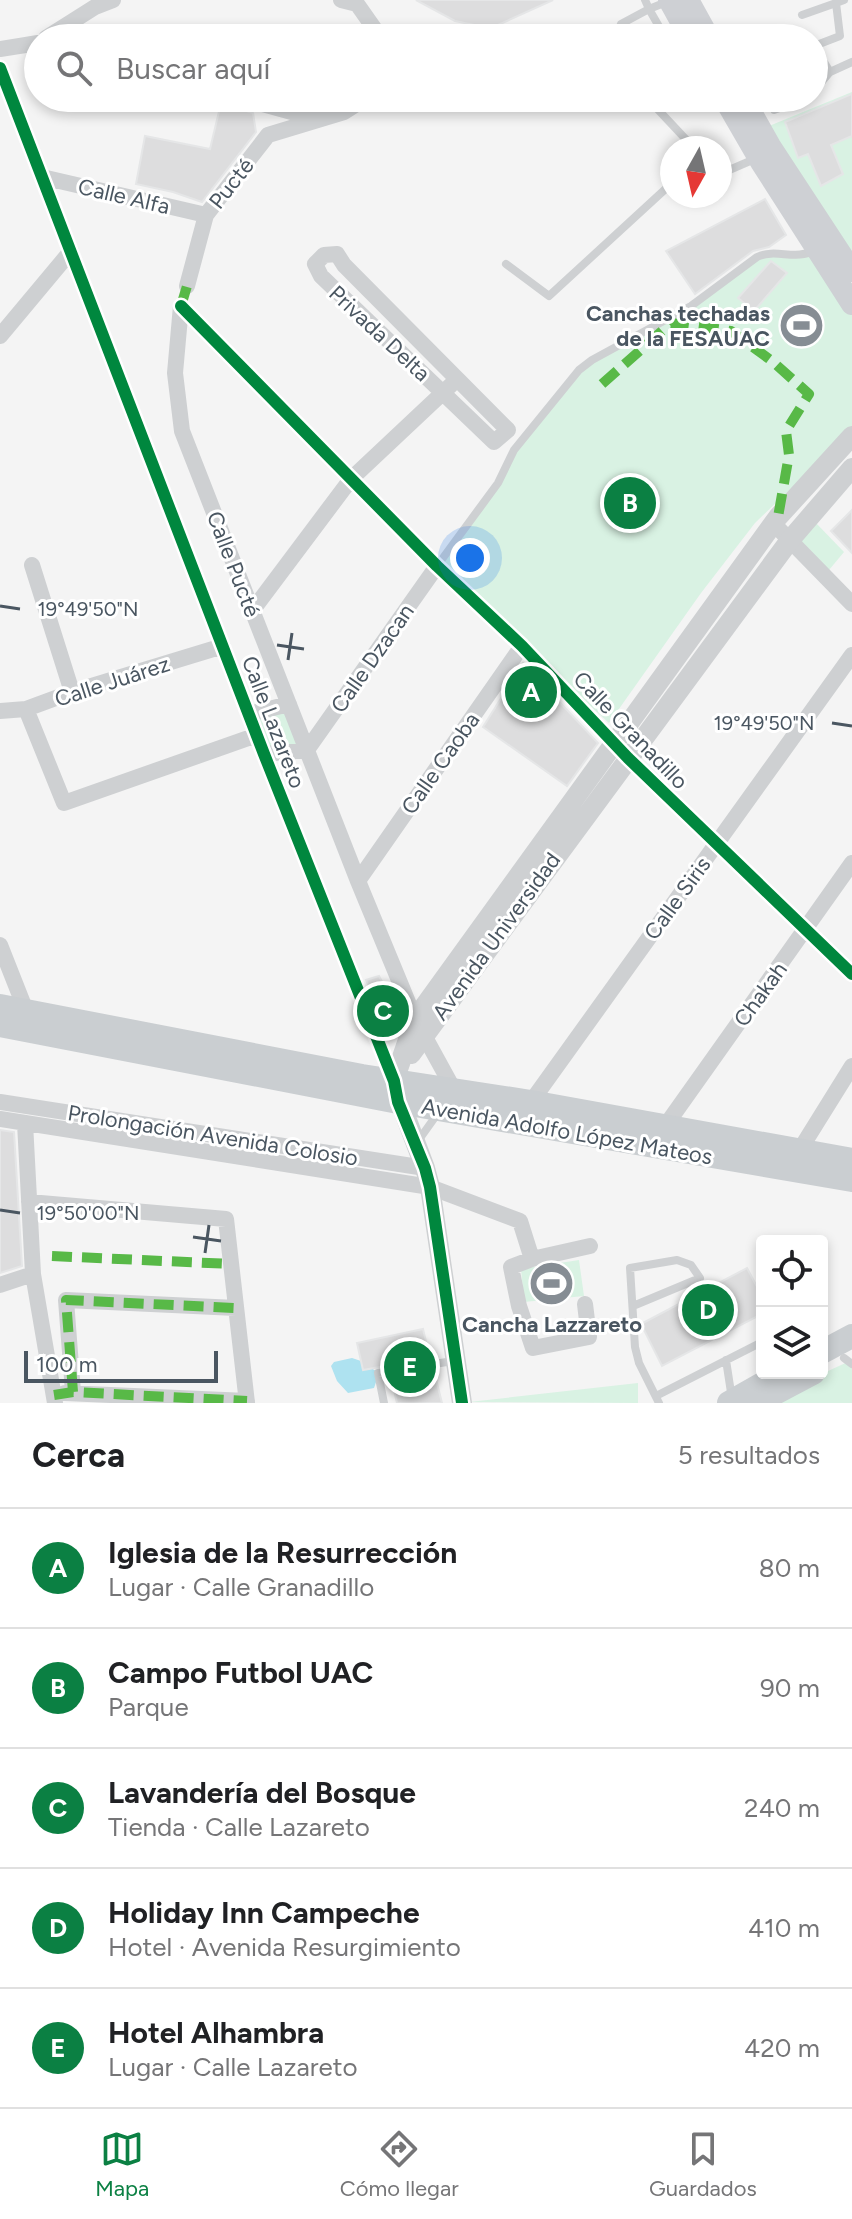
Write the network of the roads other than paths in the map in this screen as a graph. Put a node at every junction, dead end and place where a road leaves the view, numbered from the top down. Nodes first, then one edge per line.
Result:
1 (113, 0) edge
2 (341, 0) edge
3 (688, 0) edge
4 (658, 2) edge
5 (840, 2) edge
6 (802, 15) dead end
7 (68, 24) edge
8 (371, 24) edge
9 (621, 24) edge
10 (676, 24) edge
11 (687, 24) edge
12 (828, 41) edge
13 (24, 45) edge
14 (0, 49) edge
15 (852, 62) edge
16 (0, 68) edge
17 (828, 69) edge
18 (830, 72) junction
19 (828, 74) edge
20 (290, 112) edge
21 (344, 112) edge
22 (660, 112) edge
23 (732, 112) edge
24 (751, 112) edge
25 (319, 120) junction
26 (683, 136) edge
27 (758, 158) junction
28 (732, 169) edge
29 (42, 177) junction
30 (660, 194) edge
31 (206, 215) junction
32 (817, 250) junction
33 (71, 251) junction
34 (506, 264) dead end
35 (852, 271) edge
36 (187, 286) dead end
37 (380, 302) junction
38 (852, 304) edge
39 (181, 306) joint
40 (399, 321) junction
41 (369, 322) junction
42 (0, 336) edge
43 (385, 337) junction
44 (457, 379) junction
45 (444, 392) junction
46 (852, 436) edge
47 (852, 468) edge
48 (351, 479) junction
49 (773, 523) junction
50 (790, 540) junction
51 (32, 565) dead end
52 (437, 566) junction
53 (852, 604) edge
54 (252, 611) junction
55 (223, 646) junction
56 (522, 646) junction
57 (852, 655) edge
58 (72, 692) junction
59 (289, 704) junction
60 (26, 709) junction
61 (0, 711) edge
62 (249, 714) junction
63 (257, 735) junction
64 (613, 741) junction
65 (307, 750) junction
66 (264, 754) junction
67 (628, 758) junction
68 (716, 844) junction
69 (852, 863) edge
70 (358, 881) junction
71 (805, 931) junction
72 (0, 945) edge
73 (852, 974) edge
74 (0, 1006) edge
75 (30, 1021) junction
76 (0, 1025) edge
77 (419, 1027) junction
78 (852, 1066) edge
79 (396, 1092) junction
80 (447, 1100) junction
81 (0, 1102) edge
82 (531, 1102) junction
83 (0, 1119) edge
84 (25, 1123) junction
85 (666, 1125) junction
86 (416, 1145) junction
87 (795, 1160) junction
88 (852, 1160) edge
89 (428, 1178) junction
90 (852, 1180) edge
91 (29, 1202) junction
92 (590, 1246) dead end
93 (532, 1259) junction
94 (33, 1274) junction
95 (0, 1285) edge
96 (585, 1304) dead end
97 (633, 1306) junction
98 (236, 1308) junction
99 (756, 1345) edge
100 (726, 1360) junction
101 (455, 1361) junction
102 (773, 1379) edge
103 (798, 1379) edge
104 (73, 1392) junction
105 (55, 1399) edge
106 (658, 1399) edge
107 (247, 1402) edge
108 (739, 1402) edge
109 (384, 1403) edge
110 (462, 1403) edge

1 - 7 street
2 - 8 street
3 - 11 main road
4 - 9 lane
4 - 10 main road
5 - 6 lane
5 - 12 lane
13 - 14 street
15 - 18 lane
16 - 29 street, Calle Lazareto
17 - 18 lane
18 - 19 lane
20 - 25 street
21 - 25 street, Pucté
22 - 26 lane
23 - 27 main road
24 - 35 main road
25 - 31 street, Pucté
27 - 28 lane
27 - 32 main road
29 - 31 street, Calle Alfa
29 - 33 street, Calle Lazareto
30 - 34 lane
31 - 36 street, Pucté
32 - 38 main road
32 - 52 lane
33 - 42 street
33 - 55 street, Calle Lazareto
37 - 40 street, Privada Delta
37 - 41 street
37 - 41 street, Privada Delta
39 - 48 street, Calle Granadillo
39 - 54 street, Calle Pucté
40 - 43 street
40 - 44 street, Privada Delta
41 - 43 street, Privada Delta
43 - 45 street, Privada Delta
44 - 45 street
44 - 45 street, Privada Delta
45 - 48 street
46 - 49 street, Avenida Universidad
47 - 50 street, Avenida Universidad
48 - 52 street, Calle Granadillo
48 - 54 street
49 - 50 street
49 - 64 street, Avenida Universidad
50 - 53 street
50 - 67 street, Avenida Universidad
51 - 58 street
52 - 56 street, Calle Granadillo
52 - 65 street, Calle Dzacan
54 - 59 street, Calle Pucté
55 - 58 street, Calle Juárez
55 - 62 street, Calle Lazareto
56 - 64 street, Calle Granadillo
56 - 70 street, Calle Caoba
57 - 68 street, Calle Siris
58 - 60 street, Calle Juárez
59 - 62 street
59 - 65 street, Calle Pucté
60 - 61 street, Calle Juárez
60 - 63 street
62 - 63 street, Calle Lazareto
63 - 66 street, Calle Lazareto
64 - 67 street, Calle Granadillo
64 - 77 street, Avenida Universidad
65 - 66 street
65 - 70 street, Calle Pucté
66 - 79 street, Calle Lazareto
67 - 68 street, Calle Granadillo
67 - 77 street, Avenida Universidad
68 - 71 street, Calle Granadillo
68 - 82 street, Calle Siris
69 - 71 street, Chakah
70 - 77 street, Calle Pucté
71 - 73 street, Calle Granadillo
71 - 85 street, Chakah
72 - 75 street
74 - 75 main road, Avenida Adolfo López Mateos
75 - 76 main road, Avenida Adolfo López Mateos
75 - 79 main road, Avenida Adolfo López Mateos
77 - 79 street, Avenida Universidad
77 - 80 street, Calle Pucté
78 - 87 street
79 - 80 main road, Avenida Adolfo López Mateos
79 - 86 street, Calle Lazareto
80 - 82 main road, Avenida Adolfo López Mateos
80 - 86 lane
80 - 87 main road, Avenida Adolfo López Mateos
81 - 89 street, Prolongación Avenida Colosio
82 - 85 main road, Avenida Adolfo López Mateos
83 - 84 street
84 - 89 street
84 - 91 street
85 - 87 main road, Avenida Adolfo López Mateos
86 - 89 street, Calle Lazareto
87 - 88 main road, Avenida Adolfo López Mateos
87 - 90 main road, Avenida Adolfo López Mateos
89 - 93 street
89 - 101 street, Calle Lazareto
91 - 94 street
91 - 98 street
92 - 93 street
93 - 96 street
94 - 95 street
94 - 105 street
97 - 97 lane
97 - 106 lane
98 - 104 street
98 - 107 street
99 - 100 lane
100 - 106 lane
100 - 108 lane
101 - 109 lane
101 - 110 street, Calle Lazareto
102 - 108 main road
103 - 108 main road
104 - 105 street
104 - 107 street

